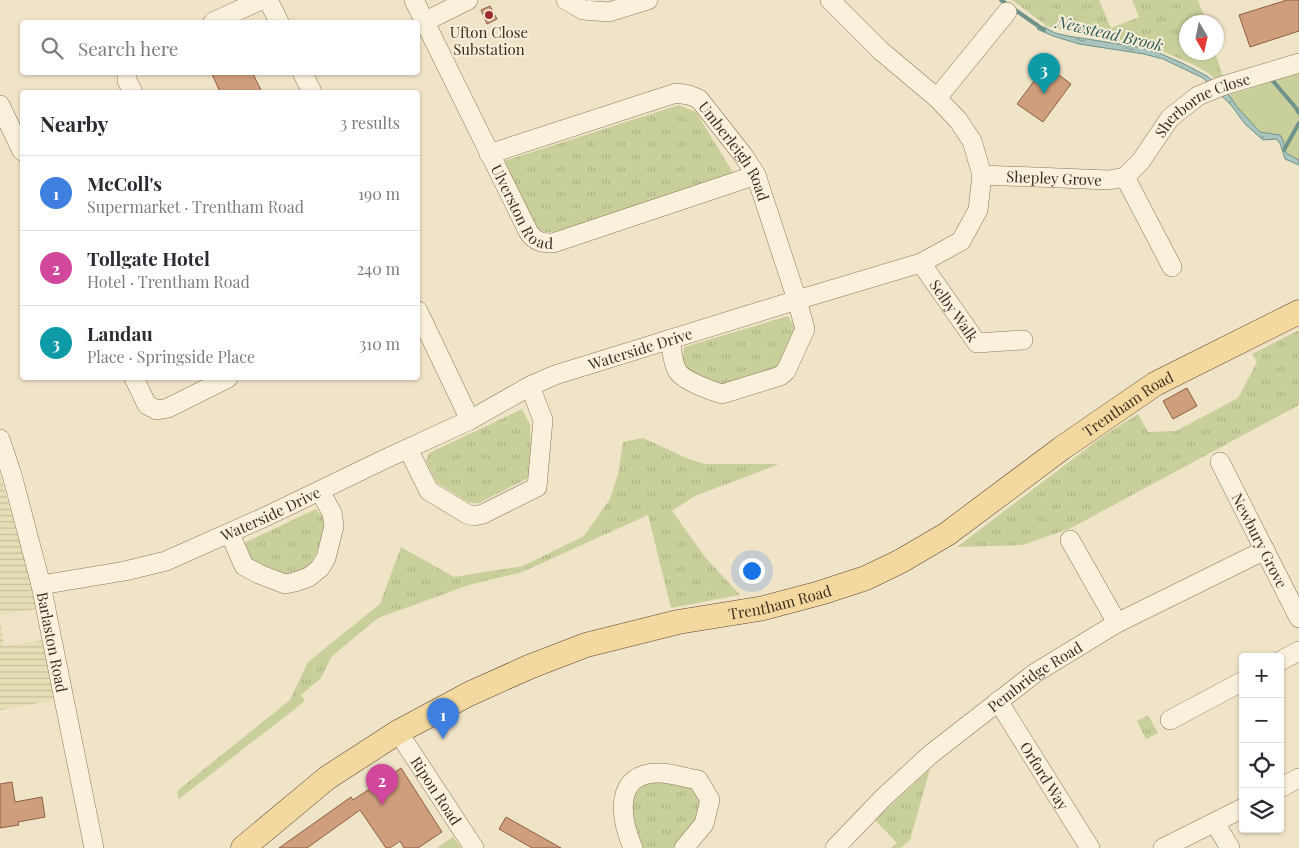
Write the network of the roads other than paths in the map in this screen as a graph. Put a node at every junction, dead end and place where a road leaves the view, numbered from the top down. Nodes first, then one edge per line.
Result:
1 (261, 0) edge
2 (268, 0) edge
3 (414, 0) edge
4 (468, 0) edge
5 (566, 0) edge
6 (648, 0) edge
7 (830, 0) edge
8 (1007, 12) dead end
9 (217, 20) edge
10 (278, 20) edge
11 (419, 20) edge
12 (420, 21) edge
13 (420, 23) edge
14 (1299, 63) edge
15 (127, 75) edge
16 (306, 75) edge
17 (131, 90) edge
18 (311, 90) edge
19 (937, 98) junction
20 (0, 105) edge
21 (20, 147) edge
22 (489, 154) junction
23 (756, 175) junction
24 (982, 175) junction
25 (1125, 177) junction
26 (921, 263) junction
27 (1172, 267) dead end
28 (797, 300) junction
29 (1299, 312) edge
30 (420, 315) edge
31 (670, 339) junction
32 (1023, 340) dead end
33 (135, 380) edge
34 (224, 380) edge
35 (530, 386) junction
36 (470, 420) junction
37 (0, 439) edge
38 (408, 449) junction
39 (1219, 460) dead end
40 (320, 491) junction
41 (230, 534) junction
42 (1068, 538) dead end
43 (1265, 550) junction
44 (41, 585) junction
45 (1299, 618) edge
46 (1117, 623) junction
47 (1299, 651) edge
48 (1284, 659) edge
49 (1239, 683) edge
50 (998, 702) junction
51 (1166, 722) dead end
52 (398, 732) junction
53 (1299, 778) edge
54 (1284, 786) edge
55 (1239, 810) edge
56 (1215, 823) junction
57 (687, 847) edge
58 (94, 848) edge
59 (244, 848) edge
60 (474, 848) edge
61 (633, 848) edge
62 (834, 848) edge
63 (1090, 848) edge
64 (1163, 848) edge
65 (1230, 848) edge

1 - 9 street
2 - 10 street
3 - 11 street, Ulverston Road
4 - 12 street
5 - 6 street
7 - 19 street, Waterside Drive
8 - 19 street
13 - 22 street, Ulverston Road
14 - 25 street, Sherborne Close
15 - 17 street
16 - 18 street
19 - 24 street, Waterside Drive
20 - 21 street
22 - 23 street, Umberleigh Road
22 - 23 street, Ulverston Road
23 - 28 street, Umberleigh Road
24 - 25 street, Shepley Grove
24 - 26 street, Waterside Drive
25 - 27 street
26 - 28 street, Waterside Drive
26 - 32 street, Selby Walk
28 - 31 street, Waterside Drive
28 - 31 street, Umberleigh Road
29 - 52 main road, Trentham Road
30 - 36 street
31 - 35 street, Waterside Drive
33 - 34 street
35 - 36 street, Waterside Drive
35 - 38 street
36 - 38 street, Waterside Drive
37 - 44 street, Barlaston Road
38 - 40 street, Waterside Drive
39 - 43 street, Newbury Grove
40 - 41 street, Waterside Drive
40 - 41 street
41 - 44 street, Waterside Drive
42 - 46 street
43 - 45 street, Newbury Grove
43 - 46 street, Pembridge Road
44 - 58 street, Barlaston Road
46 - 50 street, Pembridge Road
47 - 48 street
49 - 51 street
50 - 62 street, Pembridge Road
50 - 63 street, Orford Way
52 - 59 main road, Trentham Road
52 - 60 street, Ripon Road
53 - 54 street
55 - 56 street
56 - 64 street
56 - 65 street
57 - 61 street

